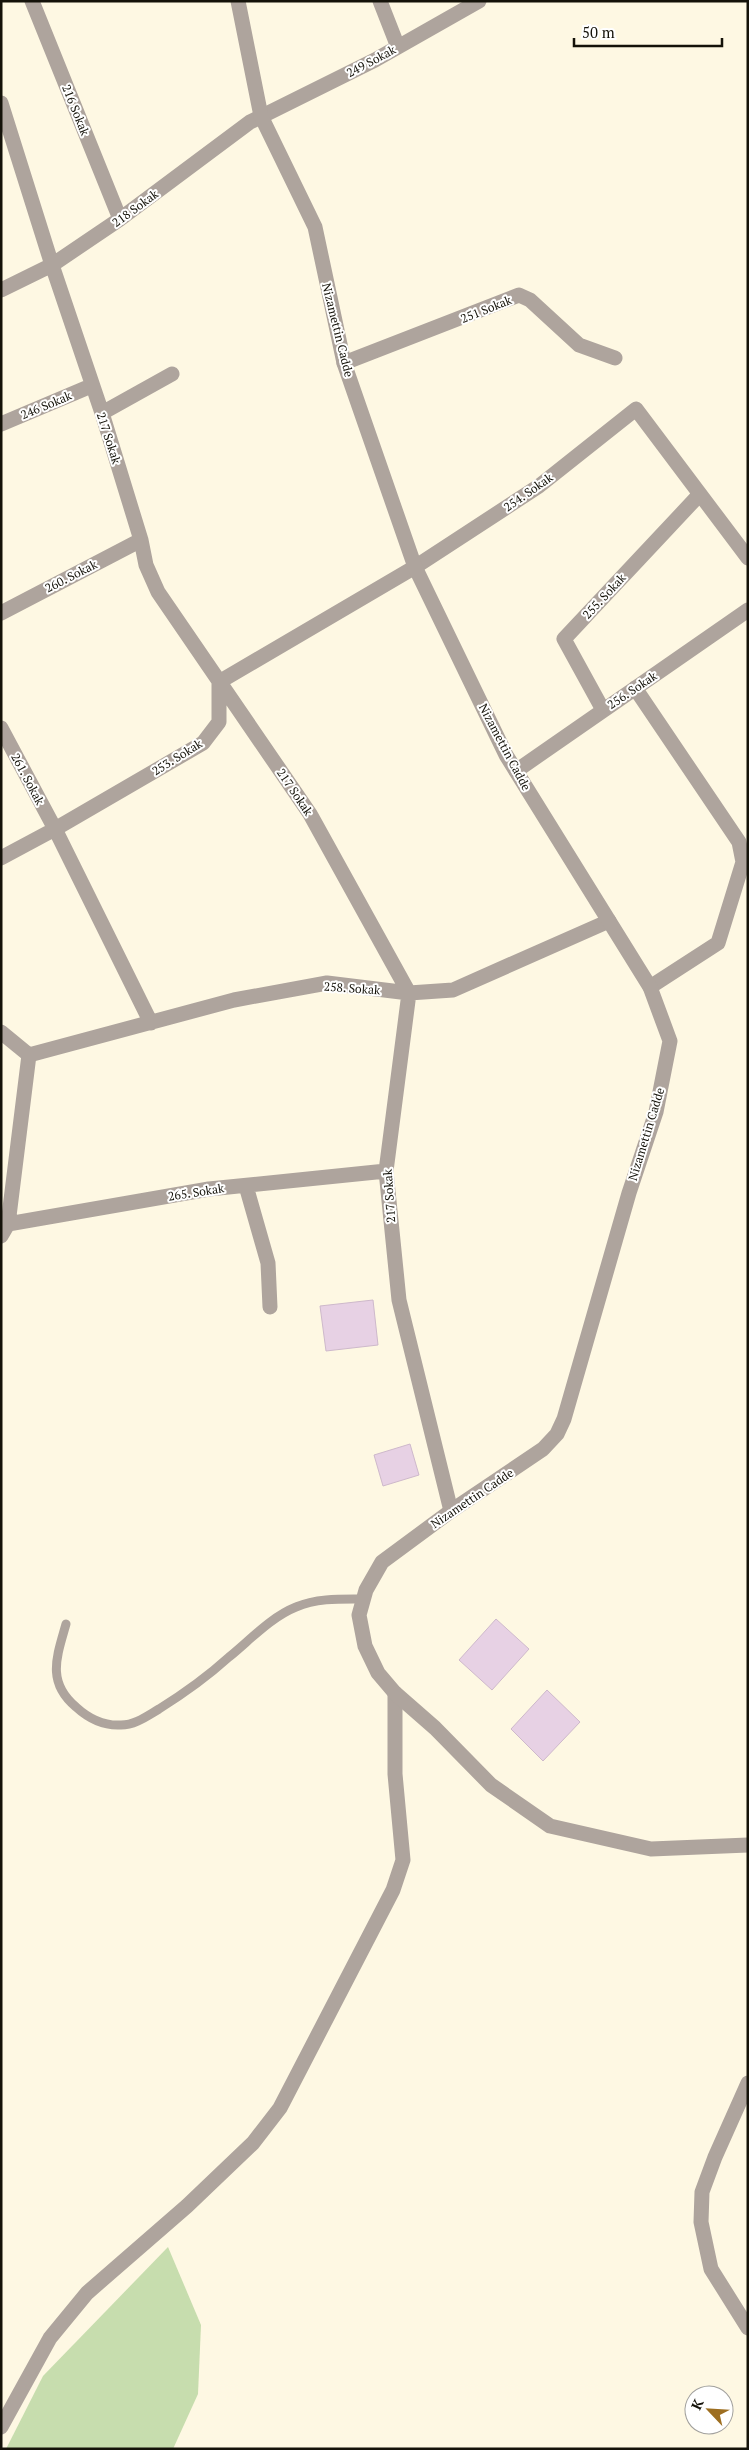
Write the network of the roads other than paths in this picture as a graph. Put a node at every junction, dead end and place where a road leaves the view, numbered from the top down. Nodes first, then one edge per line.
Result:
1 (32, 1) edge
2 (238, 1) edge
3 (380, 1) edge
4 (479, 1) edge
5 (398, 47) junction
6 (1, 103) edge
7 (261, 116) junction
8 (120, 219) junction
9 (52, 264) junction
10 (1, 290) edge
11 (615, 358) dead end
12 (344, 363) junction
13 (172, 374) dead end
14 (92, 386) junction
15 (102, 413) junction
16 (1, 424) edge
17 (700, 494) junction
18 (141, 540) junction
19 (748, 558) edge
20 (415, 567) junction
21 (748, 610) edge
22 (1, 612) edge
23 (219, 682) junction
24 (635, 688) junction
25 (603, 710) junction
26 (1, 728) edge
27 (516, 770) junction
28 (55, 829) junction
29 (1, 858) edge
30 (609, 921) junction
31 (650, 987) junction
32 (409, 993) junction
33 (151, 1023) junction
34 (1, 1032) edge
35 (29, 1055) junction
36 (386, 1171) junction
37 (246, 1186) junction
38 (4, 1230) edge
39 (270, 1307) dead end
40 (451, 1511) junction
41 (364, 1599) junction
42 (66, 1624) dead end
43 (395, 1693) junction
44 (748, 1845) edge
45 (748, 2083) edge
46 (748, 2328) edge
47 (1, 2427) edge

1 - 8 street, 216 Sokak
2 - 7 street, Nizamettin Cadde
3 - 5 street
4 - 5 street, 249 Sokak
5 - 7 street, 249 Sokak
6 - 9 street, 217 Sokak
7 - 8 street, 218 Sokak
7 - 12 street, Nizamettin Cadde
8 - 9 street, 218 Sokak
9 - 10 street, 218 Sokak
9 - 14 street, 217 Sokak
11 - 12 street, 251 Sokak
12 - 20 street, Nizamettin Cadde
13 - 15 street
14 - 15 street, 217 Sokak
14 - 16 street, 246 Sokak
15 - 18 street, 217 Sokak
17 - 19 street
17 - 20 street, 254. Sokak
17 - 25 street, 255. Sokak
18 - 22 street, 260. Sokak
18 - 23 street, 217 Sokak
20 - 23 street
20 - 27 street, Nizamettin Cadde
21 - 24 street, 256. Sokak
23 - 28 street, 253. Sokak
23 - 32 street, 217 Sokak
24 - 25 street, 256. Sokak
24 - 31 street
25 - 27 street, 256. Sokak
26 - 28 street, 261. Sokak
27 - 30 street, Nizamettin Cadde
28 - 29 street, 253. Sokak
28 - 33 street, 261. Sokak
30 - 31 street, Nizamettin Cadde
30 - 32 street, 258. Sokak
31 - 40 street, Nizamettin Cadde
32 - 33 street, 258. Sokak
32 - 36 street, 217 Sokak
33 - 35 street, 258. Sokak
34 - 35 street
35 - 38 street
36 - 37 street, 265. Sokak
36 - 40 street, 217 Sokak
37 - 38 street, 265. Sokak
37 - 39 street
40 - 41 street, Nizamettin Cadde
41 - 42 lane
41 - 43 street, Nizamettin Cadde
43 - 44 street, Nizamettin Cadde
43 - 47 street
45 - 46 street

